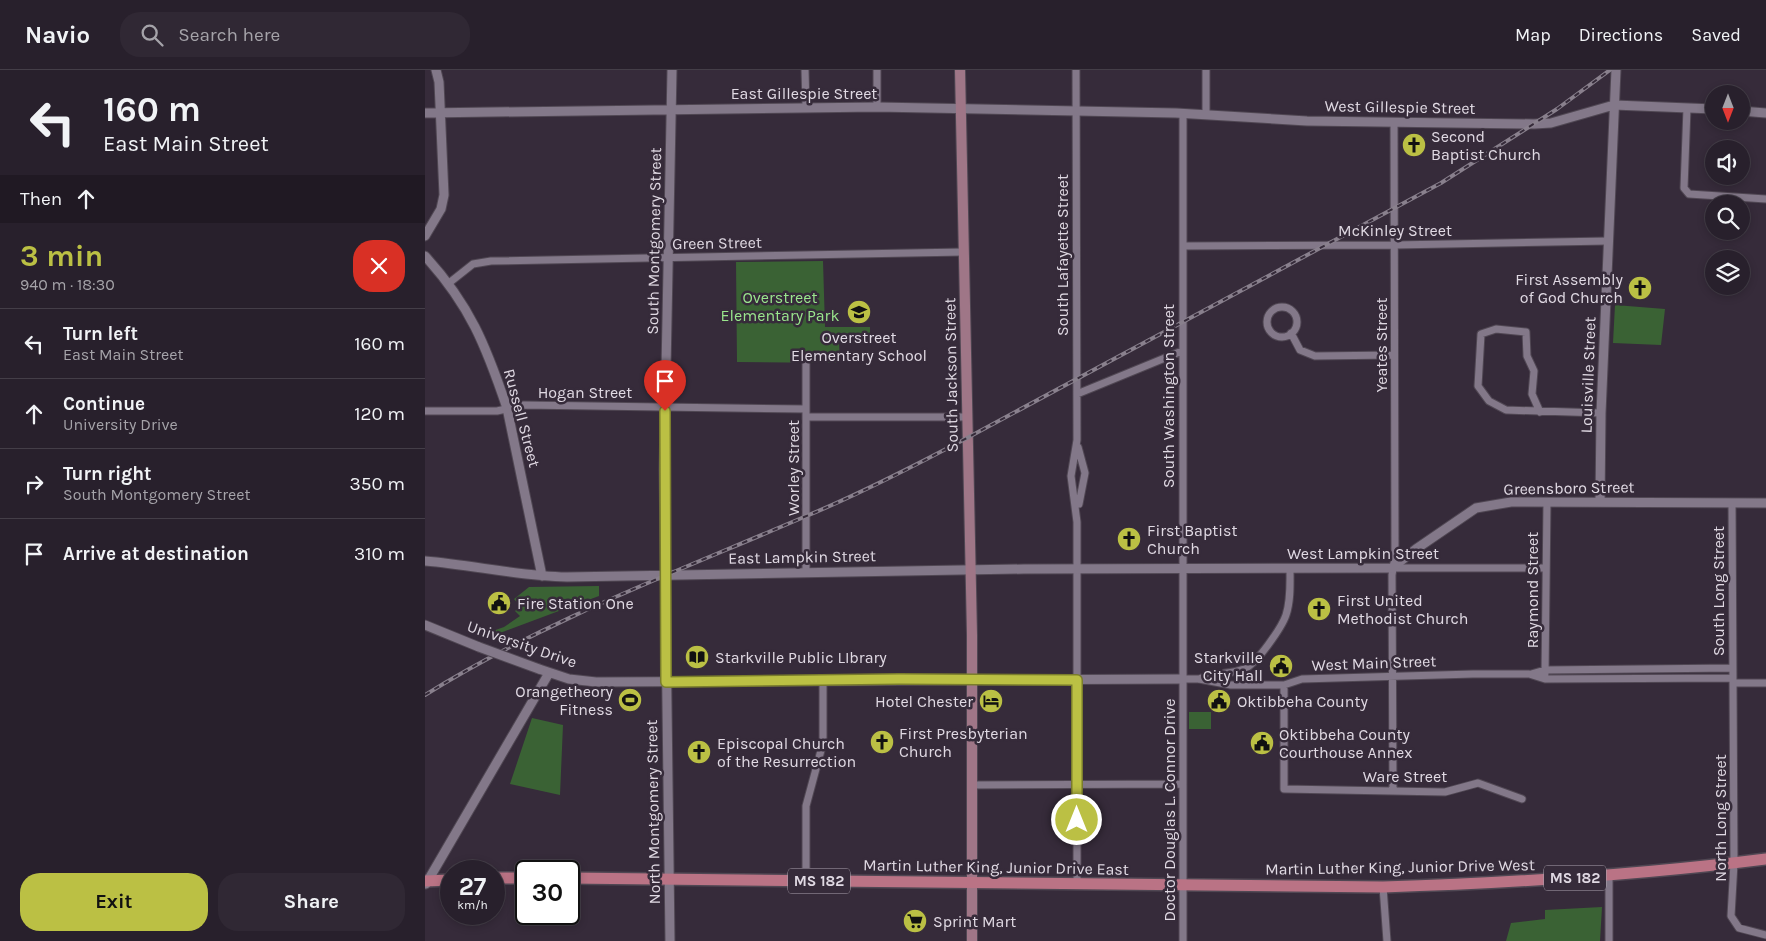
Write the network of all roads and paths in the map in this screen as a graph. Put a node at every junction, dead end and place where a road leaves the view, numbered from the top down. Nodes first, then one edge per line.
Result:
1 (435, 70) edge
2 (671, 70) edge
3 (805, 70) edge
4 (877, 70) edge
5 (961, 70) edge
6 (1075, 70) edge
7 (1205, 70) edge
8 (1616, 70) edge
9 (1614, 105) junction
10 (805, 107) junction
11 (877, 107) junction
12 (1687, 108) junction
13 (671, 109) junction
14 (961, 109) junction
15 (1705, 109) edge
16 (1075, 112) junction
17 (1750, 112) edge
18 (1183, 113) junction
19 (1766, 113) edge
20 (425, 114) edge
21 (441, 114) junction
22 (1205, 115) junction
23 (1394, 122) junction
24 (1766, 199) edge
25 (425, 236) edge
26 (1608, 241) junction
27 (1395, 245) junction
28 (1183, 246) junction
29 (963, 252) junction
30 (425, 256) edge
31 (669, 258) junction
32 (449, 283) junction
33 (1291, 333) junction
34 (1182, 350) junction
35 (1394, 356) junction
36 (806, 363) dead end
37 (1077, 394) junction
38 (665, 406) junction
39 (507, 408) junction
40 (806, 409) junction
41 (425, 411) edge
42 (1540, 412) junction
43 (1601, 414) junction
44 (807, 417) junction
45 (967, 417) junction
46 (1077, 461) junction
47 (1073, 489) junction
48 (1083, 489) junction
49 (1547, 502) junction
50 (1600, 502) junction
51 (1731, 503) junction
52 (1766, 503) edge
53 (1077, 522) junction
54 (425, 561) edge
55 (1077, 567) junction
56 (1290, 568) junction
57 (1392, 568) junction
58 (1545, 568) junction
59 (1181, 569) junction
60 (971, 570) junction
61 (806, 572) junction
62 (542, 576) junction
63 (664, 576) junction
64 (425, 625) edge
65 (1733, 668) junction
66 (1545, 670) junction
67 (549, 673) junction
68 (1221, 674) junction
69 (1529, 674) junction
70 (1393, 676) junction
71 (1183, 679) junction
72 (1199, 679) junction
73 (1545, 679) junction
74 (823, 680) junction
75 (972, 680) junction
76 (1077, 680) junction
77 (1733, 681) junction
78 (666, 682) junction
79 (1221, 683) junction
80 (1766, 683) edge
81 (1284, 685) junction
82 (1077, 784) junction
83 (1183, 784) junction
84 (971, 785) junction
85 (1393, 791) junction
86 (1522, 799) dead end
87 (1766, 859) edge
88 (1735, 863) junction
89 (1609, 876) junction
90 (580, 878) edge
91 (669, 879) junction
92 (440, 881) edge
93 (806, 881) junction
94 (426, 883) edge
95 (973, 883) junction
96 (1077, 885) junction
97 (1183, 886) junction
98 (1383, 887) junction
99 (1766, 935) edge
100 (670, 941) edge
101 (972, 941) edge
102 (1183, 941) edge
103 (1387, 941) edge
104 (1609, 941) edge

1 - 21 street
2 - 13 street, South Montgomery Street
3 - 10 street
4 - 11 street
5 - 14 main road, South Jackson Street
6 - 16 street, South Lafayette Street
7 - 22 street
8 - 9 street, Louisville Street
9 - 12 street, West Gillespie Street
9 - 23 street, West Gillespie Street
9 - 26 street, Louisville Street
10 - 11 street, East Gillespie Street
10 - 13 street, East Gillespie Street
11 - 14 street, East Gillespie Street
12 - 15 street, West Gillespie Street
12 - 24 street
13 - 21 street, East Gillespie Street
13 - 31 street, South Montgomery Street
14 - 16 street, East Gillespie Street
14 - 29 main road, South Jackson Street
16 - 18 street, East Gillespie Street
16 - 37 street, South Lafayette Street
17 - 19 street
18 - 22 street, West Gillespie Street
18 - 28 street, South Washington Street
20 - 21 street, East Gillespie Street
21 - 25 street
22 - 23 street, West Gillespie Street
23 - 27 street, Yeates Street
26 - 27 street, McKinley Street
26 - 43 street, Louisville Street
27 - 28 street, McKinley Street
27 - 35 street, Yeates Street
28 - 34 street, South Washington Street
29 - 31 street, Green Street
29 - 45 main road, South Jackson Street
30 - 32 street, Russell Street
31 - 32 street, Green Street
31 - 38 street, South Montgomery Street
32 - 39 street, Russell Street
33 - 33 street
33 - 35 street
34 - 37 street
34 - 59 street, South Washington Street
35 - 57 street, Yeates Street
36 - 40 street, Worley Street
37 - 46 street, South Lafayette Street
38 - 39 street, Hogan Street
38 - 40 street, Hogan Street
38 - 63 street, South Montgomery Street
39 - 41 street, Hogan Street
39 - 62 street, Russell Street
40 - 44 street, Worley Street
42 - 42 street
42 - 43 street
43 - 50 street, Louisville Street
44 - 45 street
44 - 61 street, Worley Street
45 - 60 main road, South Jackson Street
46 - 47 street, South Lafayette Street
46 - 48 street, South Lafayette Street
47 - 48 street
47 - 53 street, South Lafayette Street
48 - 53 street, South Lafayette Street
49 - 50 street, Greensboro Street
49 - 57 street, Greensboro Street
49 - 58 street, Raymond Street
50 - 51 street, Greensboro Street
51 - 52 street, Greensboro Street
51 - 65 street, South Long Street
53 - 55 street, South Lafayette Street
54 - 62 street, East Lampkin Street
55 - 59 street, East Lampkin Street
55 - 60 street, East Lampkin Street
55 - 76 street, South Lafayette Street
56 - 57 street, West Lampkin Street
56 - 59 street, West Lampkin Street
56 - 68 street
57 - 58 street, West Lampkin Street
57 - 70 street, Yeates Street
58 - 66 street, Raymond Street
59 - 71 street, South Washington Street
60 - 61 street, East Lampkin Street
60 - 75 main road, South Jackson Street
61 - 63 street, East Lampkin Street
62 - 63 street, East Lampkin Street
63 - 78 street, South Montgomery Street
64 - 67 street, University Drive, bridge
65 - 66 street, West Main Street
65 - 77 street, South Long Street
66 - 69 street, West Main Street
66 - 73 street, Raymond Street
67 - 78 street, University Drive
67 - 94 street
68 - 72 street
68 - 79 street
69 - 70 street, West Main Street
69 - 73 street, West Main Street
70 - 81 street, West Main Street
70 - 85 street, Yeates Street
71 - 72 street, West Main Street
71 - 76 street, University Drive
71 - 83 street, Doctor Douglas L. Connor Drive
72 - 79 street, West Main Street
73 - 77 street, West Main Street
74 - 75 street, University Drive
74 - 78 street, University Drive
74 - 93 street
75 - 76 street, University Drive
75 - 84 main road, South Jackson Street
76 - 82 street, South Lafayette Street
77 - 80 street, West Main Street
77 - 88 street, North Long Street
78 - 91 street, North Montgomery Street
79 - 81 street, West Main Street
81 - 85 street, Ware Street
82 - 83 street
82 - 84 street
82 - 96 street, South Lafayette Street
83 - 97 street, Doctor Douglas L. Connor Drive
84 - 95 main road, South Jackson Street
85 - 86 street, Ware Street
87 - 88 main road, Martin Luther King, Junior Drive West / MS 182
88 - 89 main road, Martin Luther King, Junior Drive West / MS 182
88 - 99 street, North Long Street
89 - 98 main road, Martin Luther King, Junior Drive West / MS 182
89 - 104 street
90 - 91 main road, Martin Luther King, Junior Drive East / MS 182
91 - 93 main road, Martin Luther King, Junior Drive East / MS 182
91 - 100 street, North Montgomery Street
92 - 94 main road
93 - 95 main road, Martin Luther King, Junior Drive East / MS 182
95 - 96 main road, Martin Luther King, Junior Drive East / MS 182
95 - 101 main road, South Jackson Street
96 - 97 main road, Martin Luther King, Junior Drive East / MS 182
97 - 98 main road, Martin Luther King, Junior Drive West / MS 182
97 - 102 street, Doctor Douglas L. Connor Drive
98 - 103 street

